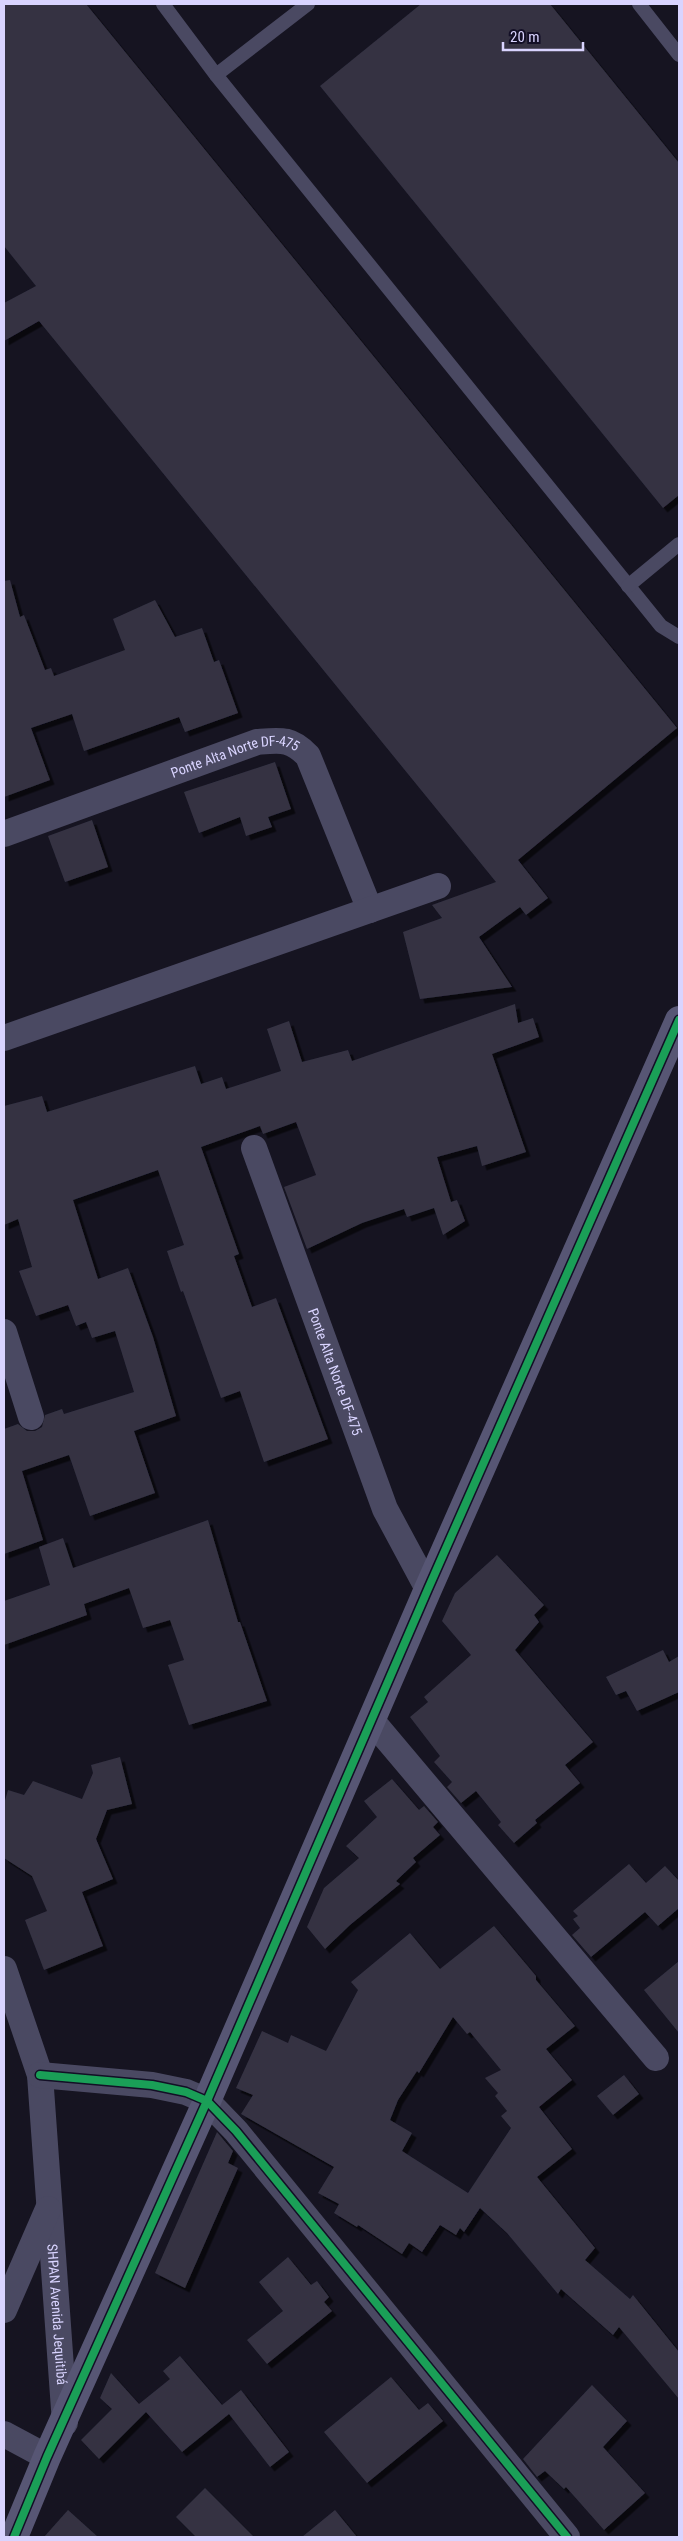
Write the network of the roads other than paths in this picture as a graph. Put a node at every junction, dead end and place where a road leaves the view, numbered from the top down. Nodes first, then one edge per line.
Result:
1 (163, 4) edge
2 (308, 4) edge
3 (639, 4) edge
4 (679, 55) edge
5 (216, 74) junction
6 (679, 544) edge
7 (628, 586) junction
8 (679, 637) edge
9 (4, 834) edge
10 (438, 886) dead end
11 (370, 910) junction
12 (679, 1020) edge
13 (4, 1038) edge
14 (254, 1148) dead end
15 (4, 1332) edge
16 (31, 1417) dead end
17 (428, 1589) junction
18 (372, 1721) junction
19 (4, 1969) edge
20 (656, 2058) dead end
21 (40, 2075) junction
22 (207, 2101) junction
23 (49, 2206) junction
24 (4, 2310) edge
25 (65, 2423) junction
26 (4, 2434) edge
27 (48, 2457) junction
28 (14, 2537) edge
29 (567, 2537) edge

1 - 5 lane
2 - 5 lane
3 - 4 lane
5 - 7 lane
6 - 7 lane
7 - 8 lane
9 - 11 street, Ponte Alta Norte DF-475
10 - 11 street
11 - 13 street
12 - 17 street
14 - 17 street, Ponte Alta Norte DF-475
15 - 16 street
17 - 18 street
18 - 20 street
18 - 22 street
19 - 21 street, SHPAN Avenida Jequitibá
21 - 22 street
21 - 23 street, SHPAN Avenida Jequitibá
22 - 25 street
22 - 29 street
23 - 24 street, SHPAN Avenida Jequitibá
23 - 25 street, SHPAN Avenida Jequitibá
25 - 27 street
26 - 27 street
27 - 28 street

